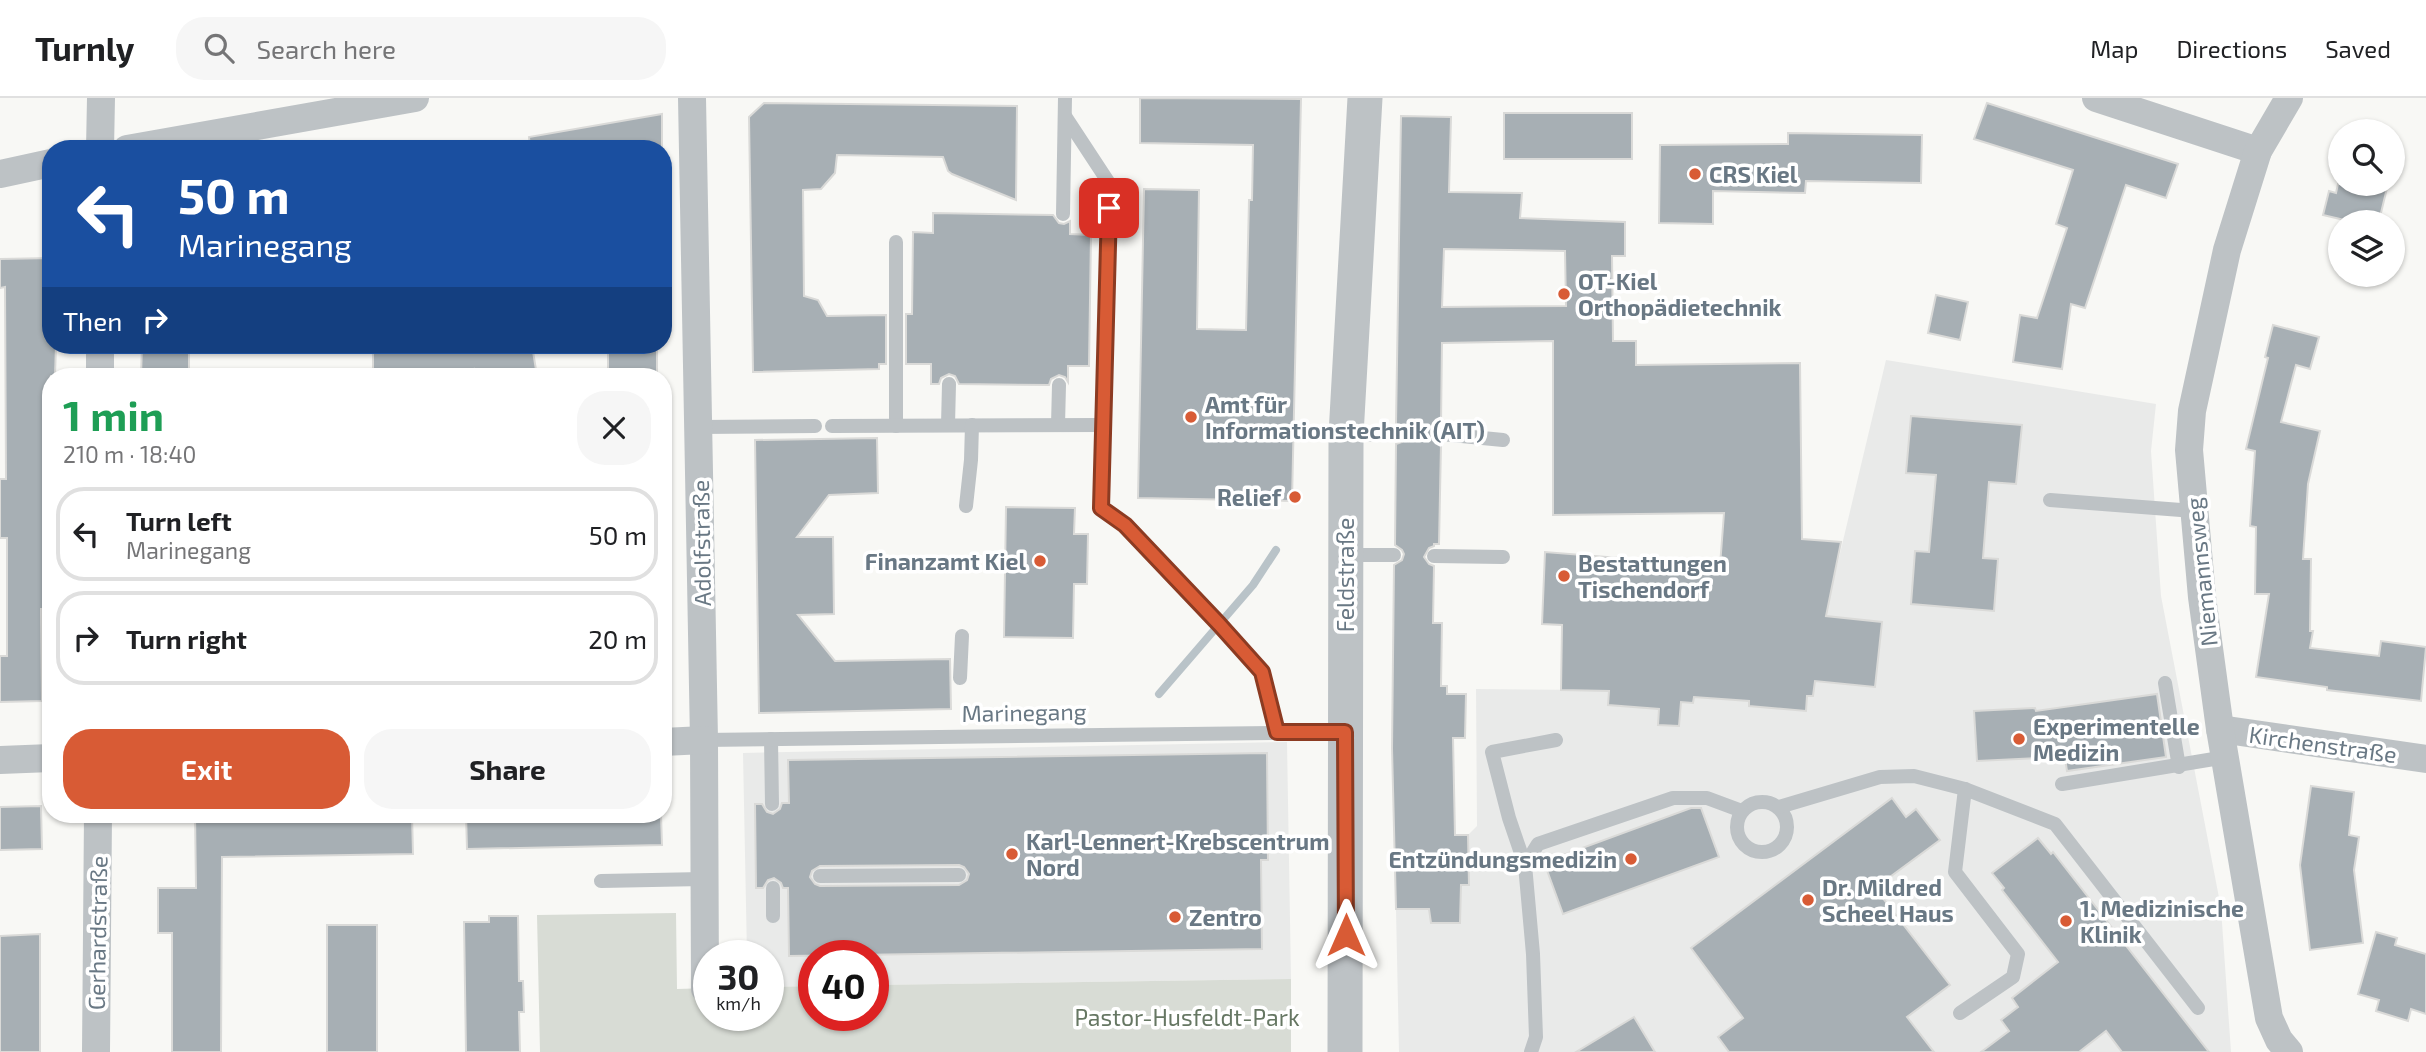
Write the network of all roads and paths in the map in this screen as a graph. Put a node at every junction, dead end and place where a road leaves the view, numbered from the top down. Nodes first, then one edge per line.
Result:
1 (101, 98) edge
2 (415, 98) edge
3 (692, 98) edge
4 (1065, 98) edge
5 (1365, 98) edge
6 (2096, 98) edge
7 (2289, 98) edge
8 (1065, 116) junction
9 (100, 140) edge
10 (178, 140) edge
11 (2258, 151) junction
12 (42, 165) edge
13 (0, 174) edge
14 (1063, 214) dead end
15 (896, 243) dead end
16 (949, 384) dead end
17 (1059, 385) dead end
18 (948, 425) junction
19 (972, 425) junction
20 (1058, 425) junction
21 (1104, 425) junction
22 (816, 426) dead end
23 (832, 426) dead end
24 (896, 426) junction
25 (699, 427) junction
26 (1396, 433) dead end
27 (1441, 434) dead end
28 (1346, 435) junction
29 (1503, 440) dead end
30 (2050, 500) dead end
31 (966, 506) dead end
32 (2194, 512) junction
33 (1345, 555) junction
34 (1394, 555) dead end
35 (1434, 556) dead end
36 (1503, 557) dead end
37 (962, 636) dead end
38 (960, 678) dead end
39 (2165, 683) dead end
40 (2220, 729) junction
41 (1277, 732) junction
42 (1345, 732) junction
43 (771, 739) junction
44 (704, 740) junction
45 (1556, 740) dead end
46 (672, 742) edge
47 (2226, 757) junction
48 (42, 759) edge
49 (2426, 759) edge
50 (0, 761) edge
51 (2179, 767) junction
52 (2062, 784) dead end
53 (1965, 789) junction
54 (772, 804) dead end
55 (1779, 807) junction
56 (1742, 811) junction
57 (98, 823) edge
58 (1525, 865) junction
59 (960, 875) dead end
60 (820, 876) dead end
61 (703, 879) junction
62 (601, 881) dead end
63 (774, 888) dead end
64 (774, 916) dead end
65 (704, 940) edge
66 (2198, 1008) dead end
67 (1960, 1013) dead end
68 (1532, 1048) edge
69 (96, 1052) edge
70 (1345, 1052) edge
71 (2289, 1052) edge

1 - 9 street
2 - 10 street
3 - 25 street, Adolfstraße
4 - 8 lane
5 - 28 street, Feldstraße
6 - 11 street
7 - 11 street, Niemannsweg
8 - 14 lane
8 - 21 lane
11 - 32 street, Niemannsweg
12 - 13 street
15 - 24 lane
16 - 18 lane
17 - 20 lane
18 - 19 lane
18 - 24 lane
19 - 20 lane
19 - 31 lane
20 - 21 lane
21 - 41 lane
22 - 25 lane
23 - 24 lane
25 - 44 street, Adolfstraße
26 - 28 lane
27 - 29 lane
28 - 33 street, Feldstraße
30 - 32 lane
32 - 40 street, Niemannsweg
33 - 34 lane
33 - 42 street, Feldstraße
35 - 36 lane
37 - 38 lane
39 - 51 lane
40 - 47 street, Niemannsweg
40 - 49 street, Kirchenstraße
41 - 42 lane, Marinegang
41 - 43 lane, Marinegang
42 - 70 street, Feldstraße
43 - 44 lane, Marinegang
43 - 54 lane
44 - 46 street
44 - 61 street, Adolfstraße
45 - 58 lane
47 - 51 lane
47 - 71 street, Niemannsweg
48 - 50 street
51 - 52 lane
53 - 55 lane
53 - 66 lane
53 - 67 lane
55 - 56 lane
55 - 56 lane
56 - 58 lane
57 - 69 street, Gerhardstraße
58 - 68 lane
59 - 60 lane
61 - 62 lane
61 - 65 street, Adolfstraße
63 - 64 lane

